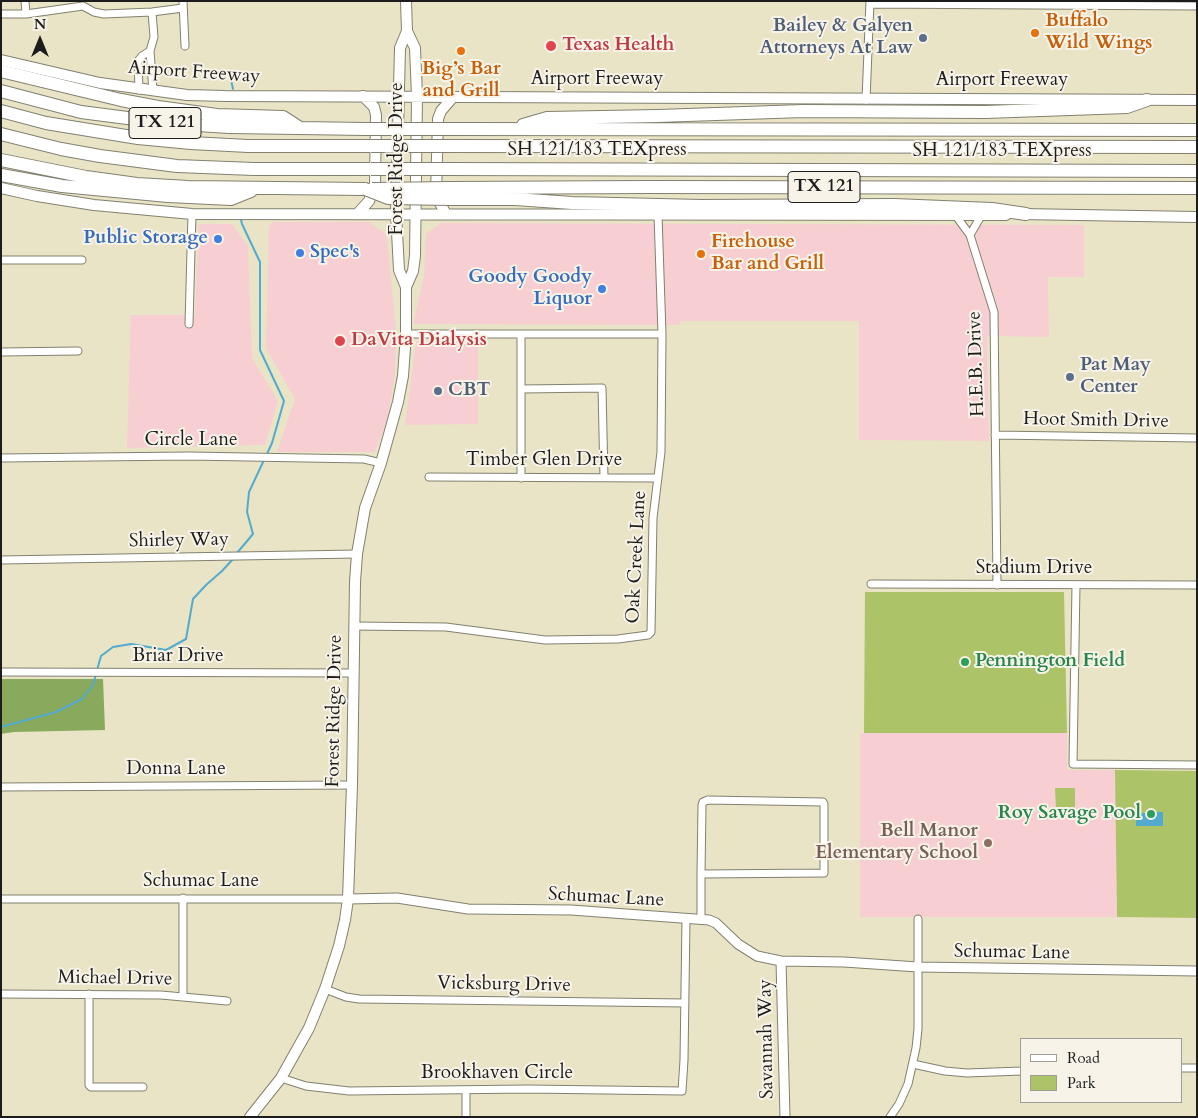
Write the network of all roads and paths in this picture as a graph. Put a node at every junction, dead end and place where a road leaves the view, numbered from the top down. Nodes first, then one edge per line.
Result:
1 (25, 1) edge
2 (406, 1) edge
3 (870, 2) edge
4 (85, 4) edge
5 (183, 5) edge
6 (1197, 6) edge
7 (152, 12) junction
8 (1, 14) edge
9 (26, 14) junction
10 (407, 31) junction
11 (185, 46) dead end
12 (150, 51) junction
13 (1, 60) edge
14 (1, 70) edge
15 (139, 90) junction
16 (1, 91) edge
17 (153, 91) junction
18 (363, 96) junction
19 (400, 96) junction
20 (417, 96) junction
21 (452, 97) junction
22 (866, 100) junction
23 (1146, 100) junction
24 (1197, 100) edge
25 (1, 111) edge
26 (300, 128) junction
27 (508, 129) junction
28 (1197, 130) edge
29 (1, 134) edge
30 (1197, 147) edge
31 (1, 160) edge
32 (1197, 171) edge
33 (1, 175) edge
34 (1, 188) edge
35 (258, 188) junction
36 (1197, 188) edge
37 (451, 194) junction
38 (358, 213) junction
39 (396, 213) junction
40 (416, 213) junction
41 (192, 214) junction
42 (446, 214) junction
43 (1026, 214) junction
44 (658, 216) junction
45 (956, 216) junction
46 (981, 216) junction
47 (1197, 217) edge
48 (970, 235) junction
49 (1, 260) edge
50 (82, 260) dead end
51 (406, 287) junction
52 (189, 324) dead end
53 (406, 334) junction
54 (521, 334) junction
55 (662, 334) junction
56 (78, 351) dead end
57 (1, 352) edge
58 (521, 389) junction
59 (995, 435) junction
60 (1197, 438) edge
61 (1, 458) edge
62 (381, 463) junction
63 (429, 478) dead end
64 (521, 478) junction
65 (604, 478) junction
66 (658, 478) junction
67 (356, 554) junction
68 (1, 560) edge
69 (871, 584) dead end
70 (997, 585) junction
71 (1076, 585) junction
72 (1197, 586) edge
73 (354, 626) junction
74 (1, 672) edge
75 (354, 674) junction
76 (1197, 765) edge
77 (352, 785) junction
78 (1, 787) edge
79 (701, 874) junction
80 (183, 898) junction
81 (1, 899) edge
82 (348, 899) junction
83 (686, 919) junction
84 (918, 919) dead end
85 (701, 920) junction
86 (781, 961) junction
87 (918, 967) junction
88 (1197, 971) edge
89 (325, 988) junction
90 (1, 994) edge
91 (89, 994) junction
92 (183, 996) junction
93 (227, 1001) dead end
94 (685, 1003) junction
95 (913, 1064) junction
96 (1183, 1068) edge
97 (1197, 1068) edge
98 (1020, 1071) edge
99 (281, 1078) junction
100 (143, 1087) dead end
101 (466, 1090) junction
102 (250, 1117) edge
103 (466, 1117) edge
104 (785, 1117) edge
105 (890, 1117) edge

1 - 9 street
2 - 10 main road, Forest Ridge Drive
3 - 6 street
3 - 22 street
4 - 7 street
4 - 9 street
5 - 7 street
5 - 11 street
7 - 12 street
8 - 9 street
10 - 19 main road, Forest Ridge Drive
10 - 20 main road, Forest Ridge Drive
12 - 15 street
12 - 17 street
13 - 15 main road, Airport Freeway
14 - 26 highway
15 - 17 main road, Airport Freeway
16 - 26 highway, TX 121
17 - 18 main road, Airport Freeway
18 - 19 main road, Airport Freeway
18 - 38 main road
19 - 20 main road, Airport Freeway
19 - 39 main road, Forest Ridge Drive
20 - 21 main road, Airport Freeway
20 - 40 main road, Forest Ridge Drive
21 - 22 main road, Airport Freeway
21 - 42 main road
22 - 23 main road, Airport Freeway
23 - 24 main road, Airport Freeway
23 - 27 highway
25 - 30 highway, SH 121/183 TEXpress, bridge
26 - 27 highway, TX 121, bridge
27 - 28 highway, TX 121
29 - 32 highway, SH 121/183 TEXpress, bridge
31 - 35 highway, TX 121
33 - 35 highway
34 - 41 main road
35 - 37 highway, TX 121, bridge
36 - 37 highway, TX 121
37 - 43 highway
38 - 39 main road
38 - 41 main road
39 - 40 main road
39 - 51 main road, Forest Ridge Drive
40 - 42 main road
40 - 51 main road, Forest Ridge Drive
41 - 52 street
42 - 44 main road
43 - 46 main road
43 - 47 main road
44 - 45 main road
44 - 55 street, Oak Creek Lane
45 - 46 main road
45 - 48 street, H.E.B. Drive
46 - 48 street
48 - 59 street, H.E.B. Drive
49 - 50 street
51 - 53 main road, Forest Ridge Drive
53 - 54 street
53 - 62 main road, Forest Ridge Drive
54 - 55 street
54 - 58 street
55 - 66 street, Oak Creek Lane
56 - 57 street
58 - 64 street
58 - 65 street
59 - 60 street, Hoot Smith Drive
59 - 70 street, H.E.B. Drive
61 - 62 street, Circle Lane
62 - 67 main road, Forest Ridge Drive
63 - 64 street, Timber Glen Drive
64 - 65 street, Timber Glen Drive
65 - 66 street, Timber Glen Drive
66 - 73 street, Oak Creek Lane
67 - 68 street, Shirley Way
67 - 73 main road, Forest Ridge Drive
69 - 70 street, Stadium Drive
70 - 71 street, Stadium Drive
71 - 72 street, Stadium Drive
71 - 76 street
73 - 75 main road, Forest Ridge Drive
74 - 75 street, Briar Drive
75 - 77 main road, Forest Ridge Drive
77 - 78 street, Donna Lane
77 - 82 main road, Forest Ridge Drive
79 - 79 street
79 - 85 street
80 - 81 street, Schumac Lane
80 - 82 street, Schumac Lane
80 - 92 street
82 - 83 street, Schumac Lane
82 - 89 main road, Forest Ridge Drive
83 - 85 street, Schumac Lane
83 - 94 street
84 - 87 street
85 - 86 street, Schumac Lane
86 - 87 street, Schumac Lane
86 - 104 street, Savannah Way
87 - 88 street, Schumac Lane
87 - 95 street
89 - 94 street, Vicksburg Drive
89 - 99 main road, Forest Ridge Drive
90 - 91 street, Michael Drive
91 - 92 street, Michael Drive
91 - 100 street
92 - 93 street, Michael Drive
94 - 101 street, Brookhaven Circle
95 - 98 street
95 - 105 street
96 - 97 street
99 - 101 street, Brookhaven Circle
99 - 102 main road, Forest Ridge Drive
101 - 103 street

